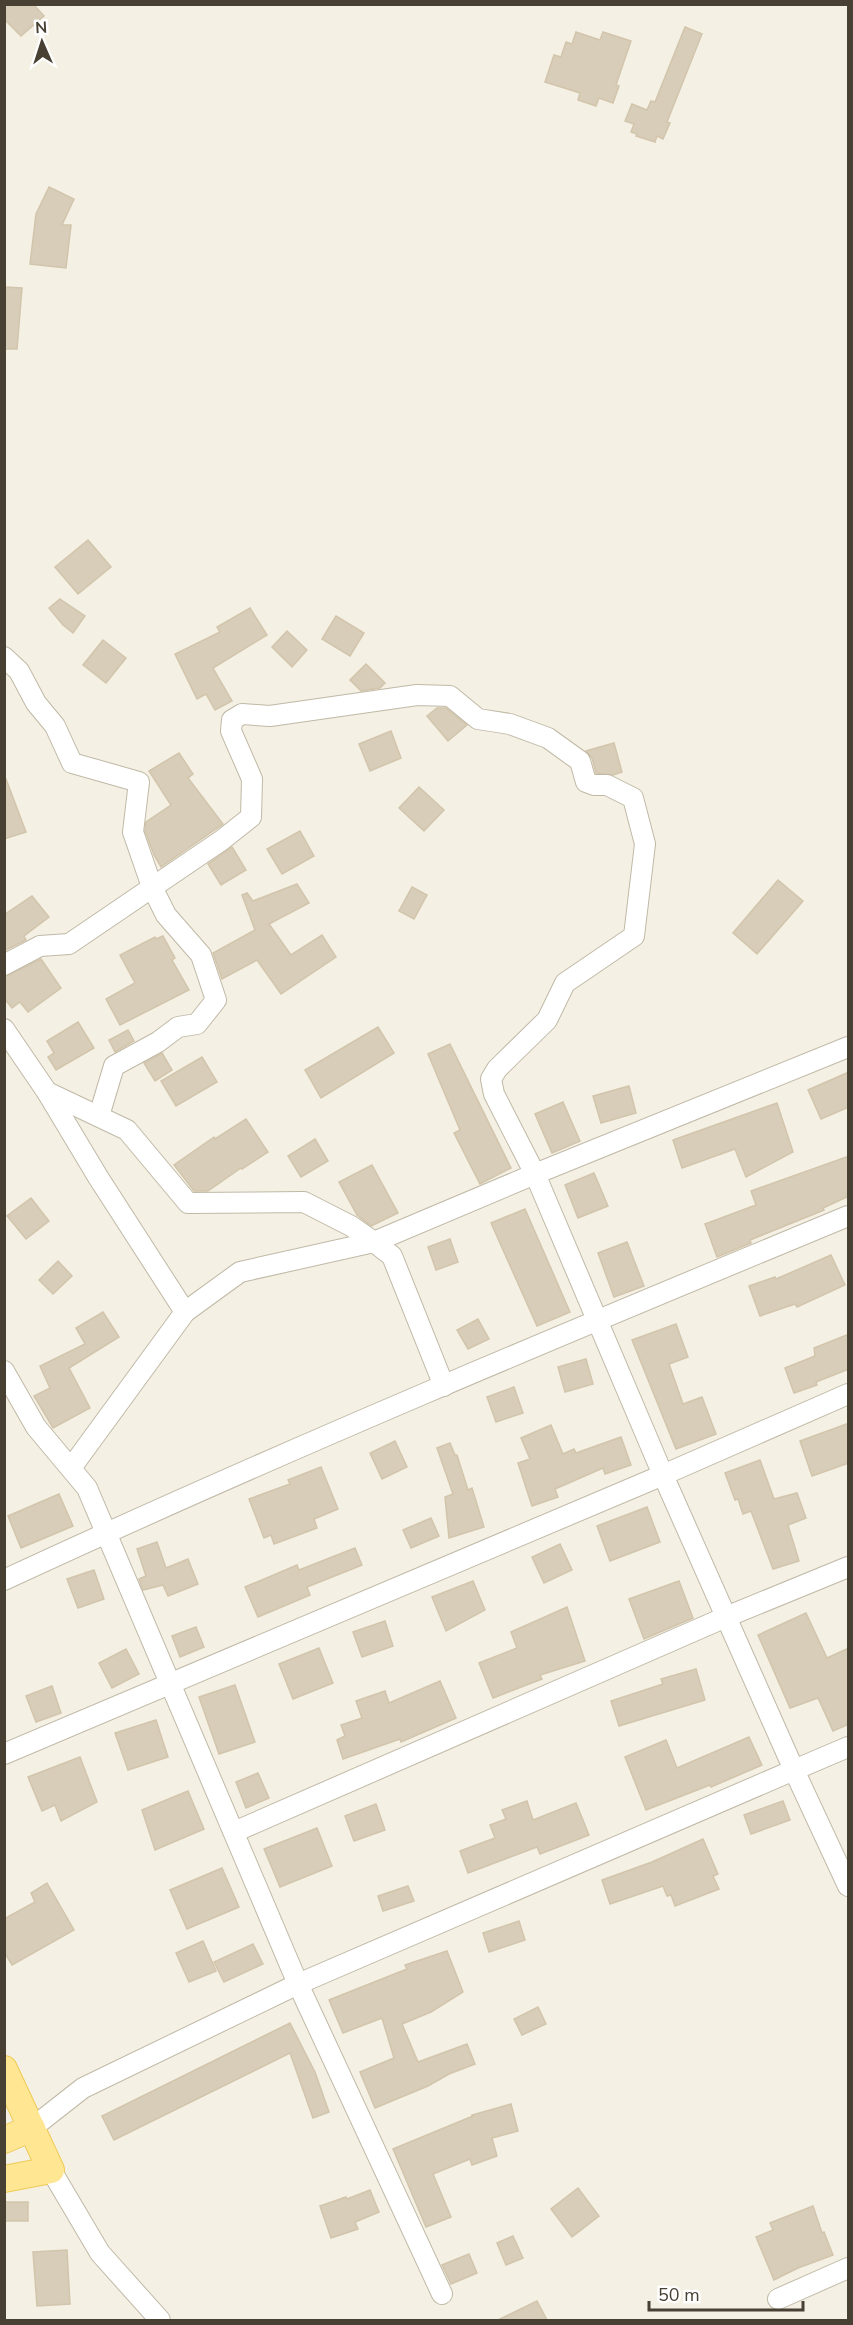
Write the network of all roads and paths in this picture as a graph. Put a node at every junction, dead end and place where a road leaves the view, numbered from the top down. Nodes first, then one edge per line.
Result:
1 (4, 657) edge
2 (152, 887) junction
3 (4, 965) edge
4 (6, 1034) edge
5 (849, 1047) edge
6 (47, 1092) junction
7 (99, 1116) junction
8 (535, 1174) junction
9 (849, 1216) edge
10 (374, 1242) junction
11 (185, 1312) junction
12 (598, 1319) junction
13 (4, 1371) edge
14 (444, 1386) junction
15 (849, 1394) edge
16 (71, 1468) junction
17 (663, 1475) junction
18 (106, 1533) junction
19 (849, 1567) edge
20 (4, 1580) edge
21 (726, 1617) junction
22 (171, 1683) junction
23 (849, 1747) edge
24 (4, 1754) edge
25 (795, 1770) junction
26 (234, 1832) junction
27 (849, 1886) edge
28 (298, 1984) junction
29 (4, 2069) edge
30 (32, 2128) junction
31 (4, 2140) edge
32 (51, 2170) junction
33 (4, 2179) edge
34 (849, 2268) edge
35 (442, 2294) dead end
36 (778, 2299) dead end
37 (160, 2320) edge

1 - 2 street
2 - 3 street
2 - 7 street
2 - 8 street
4 - 6 street
5 - 8 street
6 - 7 street
6 - 11 street
7 - 10 street
8 - 10 street
8 - 12 street
9 - 12 street
10 - 11 street
10 - 14 street
11 - 16 street
12 - 14 street
12 - 17 street
13 - 16 street
14 - 18 street
15 - 17 street
16 - 18 street
17 - 21 street
17 - 22 street
18 - 20 street
18 - 22 street
19 - 21 street
21 - 25 street
21 - 26 street
22 - 24 street
22 - 26 street
23 - 25 street
25 - 27 street
25 - 28 street
26 - 28 street
28 - 30 street
28 - 35 street
29 - 30 main road
30 - 31 main road
30 - 32 main road
32 - 33 main road
32 - 37 street
34 - 36 street

